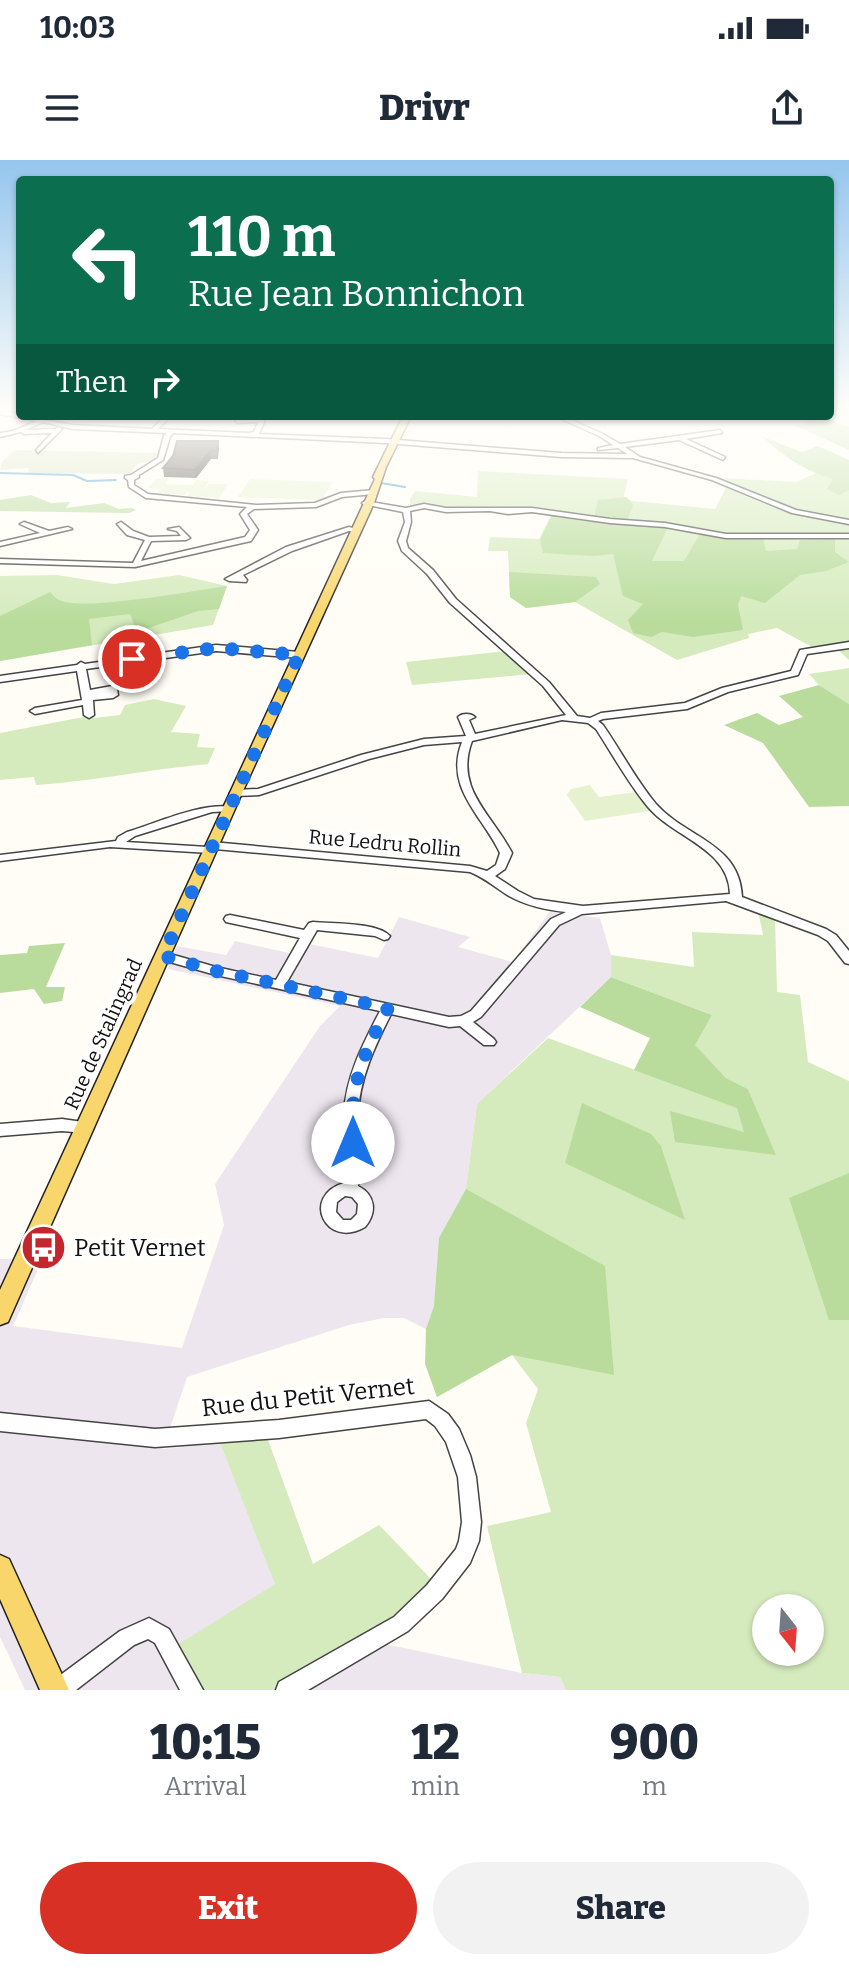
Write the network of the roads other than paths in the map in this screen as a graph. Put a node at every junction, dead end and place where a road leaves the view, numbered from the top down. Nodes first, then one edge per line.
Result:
1 (133, 479) edge
2 (378, 479) edge
3 (715, 479) edge
4 (339, 497) junction
5 (369, 497) junction
6 (211, 501) junction
7 (254, 506) junction
8 (406, 510) junction
9 (501, 511) junction
10 (525, 515) dead end
11 (245, 519) junction
12 (849, 522) edge
13 (24, 524) dead end
14 (121, 524) dead end
15 (172, 529) dead end
16 (355, 530) junction
17 (66, 532) dead end
18 (47, 533) junction
19 (849, 536) edge
20 (149, 539) junction
21 (0, 544) edge
22 (0, 561) edge
23 (135, 565) junction
24 (239, 575) dead end
25 (849, 645) edge
26 (299, 655) junction
27 (81, 665) junction
28 (0, 679) edge
29 (88, 697) junction
30 (35, 711) dead end
31 (89, 715) dead end
32 (470, 717) dead end
33 (573, 717) junction
34 (591, 721) junction
35 (470, 738) junction
36 (235, 793) junction
37 (228, 809) junction
38 (119, 845) junction
39 (211, 848) junction
40 (0, 858) edge
41 (490, 874) junction
42 (736, 899) junction
43 (583, 910) junction
44 (230, 919) dead end
45 (307, 935) junction
46 (384, 936) dead end
47 (163, 956) junction
48 (849, 960) edge
49 (279, 985) junction
50 (388, 1008) junction
51 (463, 1021) junction
52 (489, 1042) dead end
53 (85, 1127) junction
54 (0, 1130) edge
55 (350, 1190) dead end
56 (0, 1315) edge
57 (0, 1422) edge
58 (0, 1568) edge
59 (57, 1690) edge
60 (192, 1690) edge
61 (287, 1690) edge

1 - 6 street
2 - 5 main road, Rue de Stalingrad
3 - 12 street
4 - 5 street
4 - 5 street
4 - 7 street
5 - 8 street
5 - 16 main road, Rue de Stalingrad
6 - 7 street
6 - 11 street
7 - 11 street
8 - 9 street
8 - 33 street
9 - 10 street
9 - 19 street
11 - 23 street
13 - 18 street
14 - 20 street
15 - 20 street
16 - 24 street
16 - 26 main road, Rue de Stalingrad
17 - 18 street
18 - 21 street
20 - 23 street
22 - 23 street
25 - 34 street
26 - 27 street
26 - 36 main road, Rue de Stalingrad
27 - 28 street
27 - 29 street
29 - 30 street
29 - 31 street
32 - 35 street
33 - 34 street
33 - 35 street
34 - 42 street
35 - 36 street
35 - 41 street
36 - 37 main road, Rue de Stalingrad
37 - 38 street
37 - 39 main road, Rue de Stalingrad
38 - 39 street, Rue Ledru Rollin
38 - 40 street
39 - 41 street, Rue Ledru Rollin
39 - 47 main road, Rue de Stalingrad
41 - 43 street, Rue Ledru Rollin
42 - 43 street, Rue Ledru Rollin
42 - 48 street
43 - 51 street
44 - 45 street
45 - 46 street
45 - 49 street
47 - 49 street
47 - 53 main road, Rue de Stalingrad
49 - 50 street
50 - 51 street
50 - 55 street
51 - 52 street
53 - 54 street
53 - 56 main road, Rue de Stalingrad
57 - 61 street, Rue du Petit Vernet
58 - 59 main road
59 - 60 street

